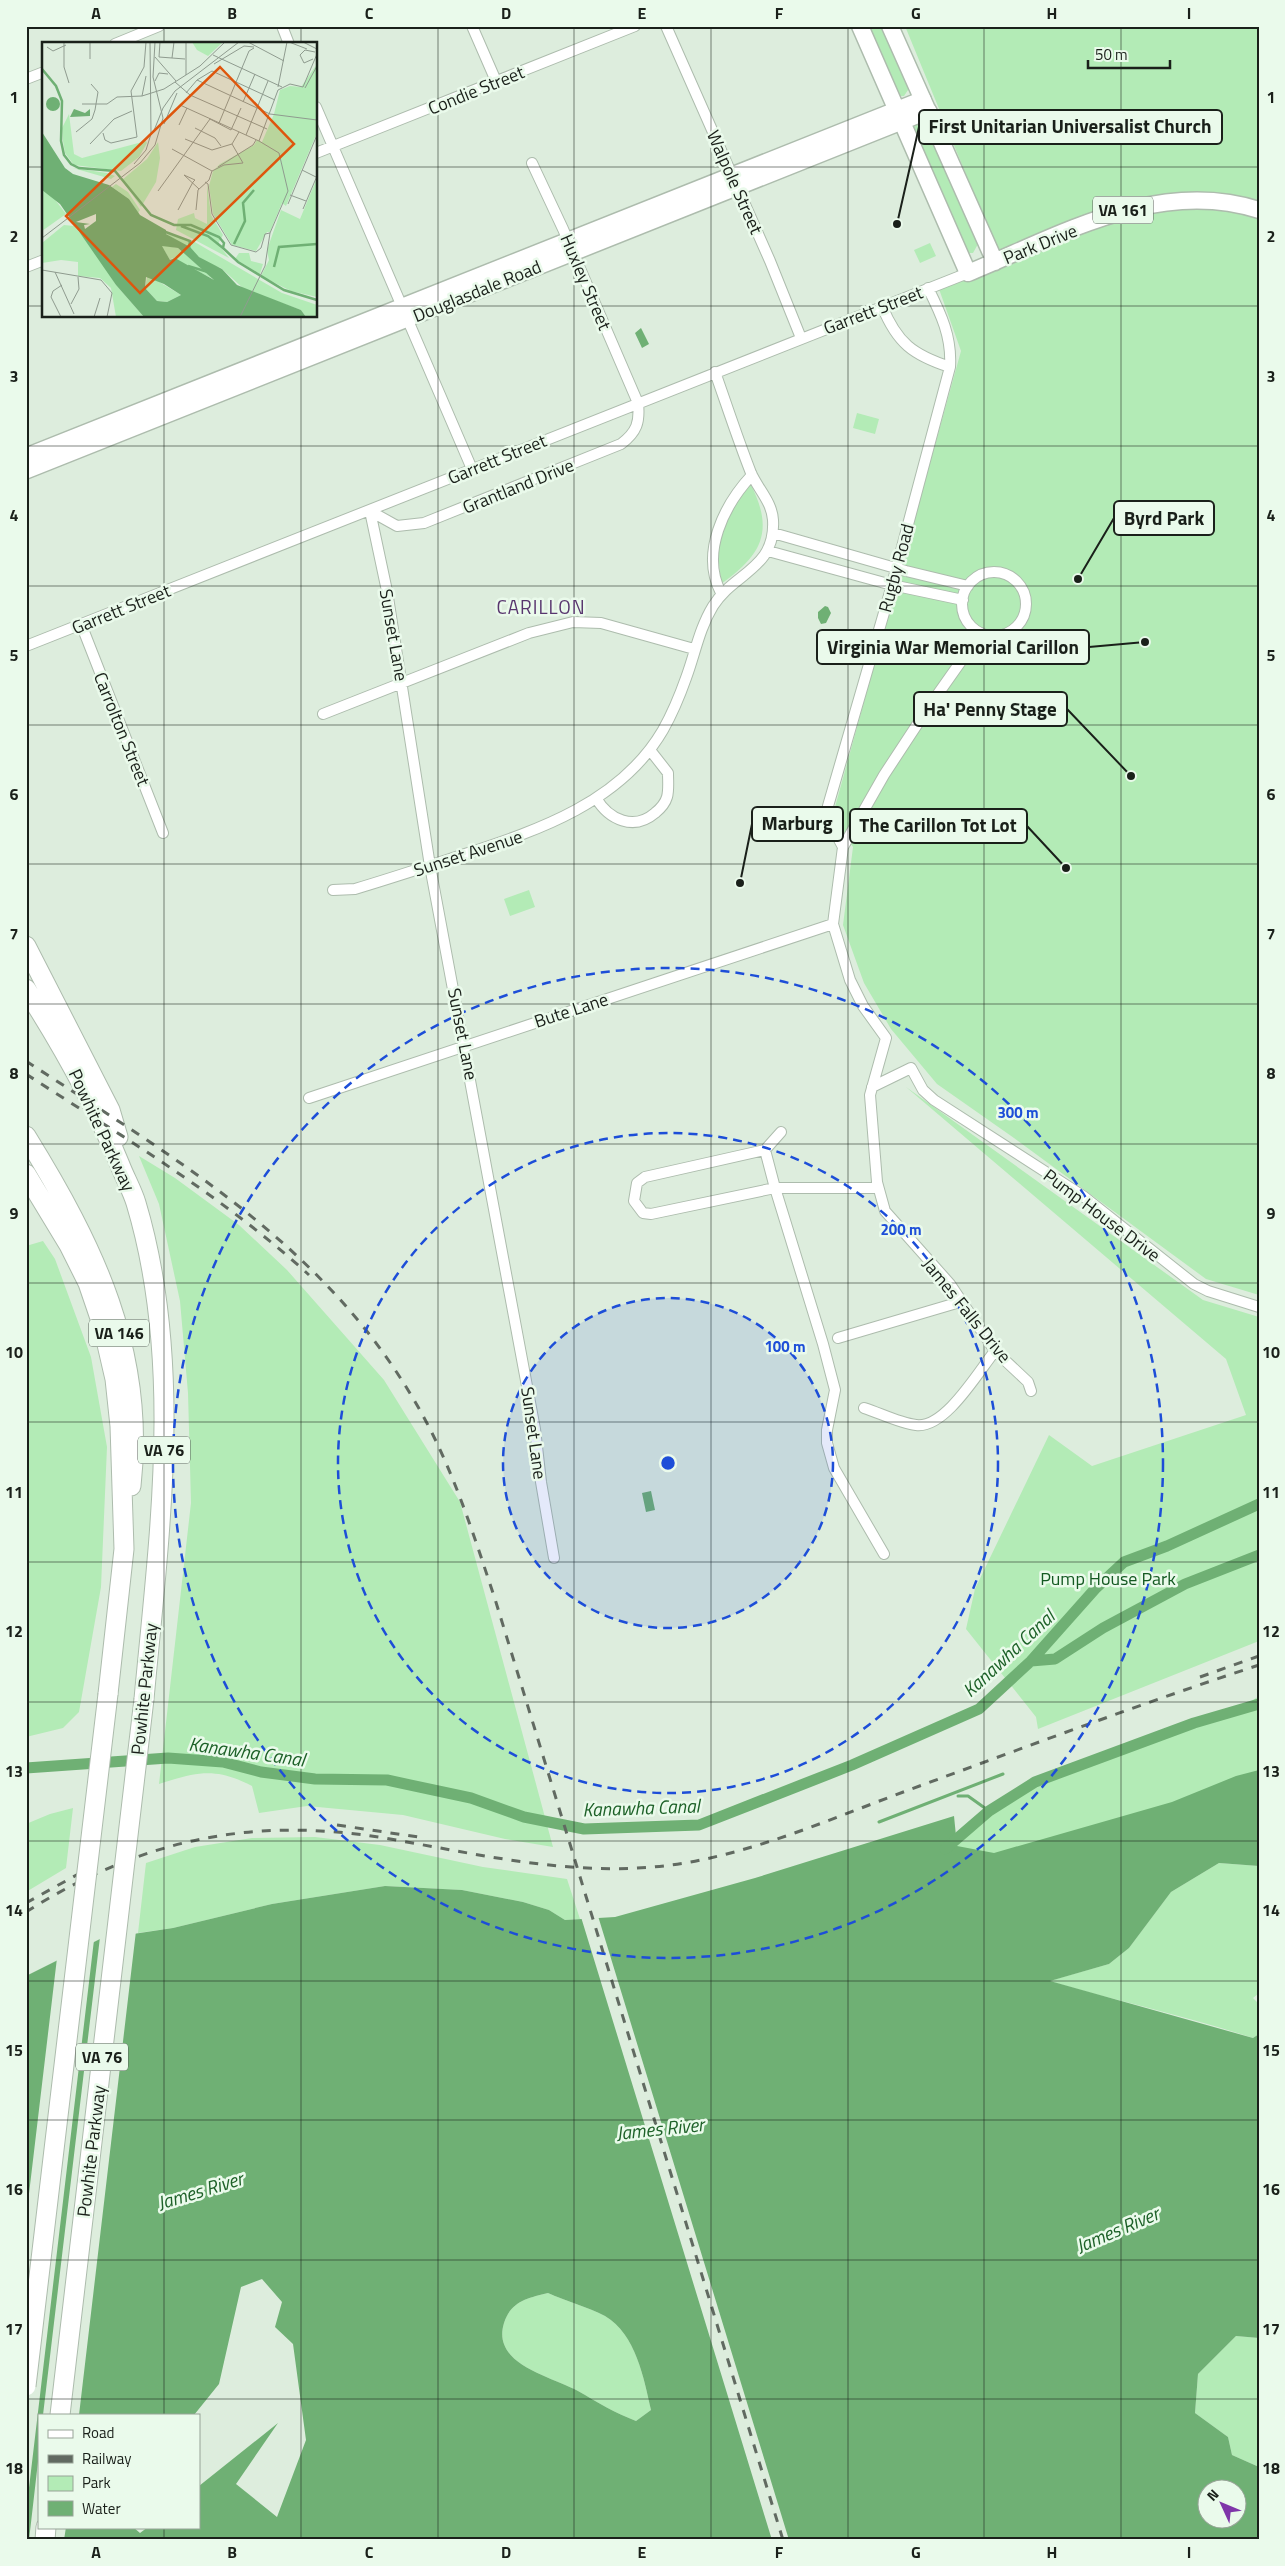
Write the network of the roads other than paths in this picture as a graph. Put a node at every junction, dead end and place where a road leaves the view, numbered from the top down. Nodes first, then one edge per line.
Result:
1 (159, 26) edge
2 (282, 26) edge
3 (472, 26) edge
4 (635, 26) edge
5 (666, 26) edge
6 (860, 26) edge
7 (890, 26) edge
8 (120, 42) edge
9 (288, 42) edge
10 (42, 73) edge
11 (26, 79) edge
12 (496, 82) junction
13 (926, 105) junction
14 (318, 112) edge
15 (899, 116) junction
16 (333, 146) junction
17 (318, 152) edge
18 (532, 163) dead end
19 (734, 182) junction
20 (1259, 210) edge
21 (571, 246) junction
22 (42, 261) edge
23 (995, 262) junction
24 (26, 267) edge
25 (968, 273) junction
26 (928, 288) junction
27 (882, 306) junction
28 (405, 312) junction
29 (801, 338) junction
30 (950, 367) junction
31 (715, 372) junction
32 (638, 403) junction
33 (26, 456) edge
34 (472, 469) junction
35 (26, 471) edge
36 (752, 475) junction
37 (370, 511) junction
38 (773, 533) junction
39 (768, 551) junction
40 (896, 568) junction
41 (892, 584) junction
42 (968, 586) junction
43 (721, 593) junction
44 (963, 600) junction
45 (81, 624) junction
46 (981, 633) junction
47 (26, 646) edge
48 (694, 649) junction
49 (402, 681) junction
50 (322, 714) dead end
51 (650, 750) junction
52 (596, 798) junction
53 (164, 833) dead end
54 (843, 847) junction
55 (430, 866) junction
56 (333, 890) dead end
57 (833, 924) junction
58 (26, 946) edge
59 (26, 989) edge
60 (465, 1045) junction
61 (872, 1087) junction
62 (309, 1098) dead end
63 (781, 1132) dead end
64 (26, 1136) edge
65 (765, 1150) junction
66 (26, 1174) edge
67 (774, 1188) junction
68 (878, 1188) junction
69 (136, 1203) junction
70 (960, 1302) junction
71 (1259, 1307) edge
72 (838, 1338) dead end
73 (995, 1351) junction
74 (1031, 1391) dead end
75 (864, 1408) dead end
76 (124, 1549) junction
77 (884, 1554) dead end
78 (554, 1558) dead end
79 (26, 2386) edge
80 (60, 2414) edge

1 - 8 street
2 - 9 street
3 - 12 street
4 - 12 street, Condie Street
5 - 19 street, Walpole Street
6 - 15 main road
7 - 13 main road
10 - 11 street
12 - 16 street, Condie Street
13 - 15 street, Douglasdale Road
13 - 23 main road
14 - 16 street
15 - 19 street, Douglasdale Road
15 - 25 main road
16 - 17 street, Condie Street
16 - 28 street
18 - 21 street, Huxley Street
19 - 21 street, Douglasdale Road
19 - 29 street, Walpole Street
20 - 23 main road, Park Drive / VA 161
21 - 28 street, Douglasdale Road
21 - 32 street, Huxley Street
22 - 24 street
23 - 25 main road, Park Drive / VA 161
25 - 26 street, Garrett Street
26 - 27 street, Garrett Street
26 - 30 street, Rugby Road
27 - 29 street, Garrett Street
27 - 30 street
28 - 33 street, Douglasdale Road
28 - 34 street
28 - 35 street, Douglasdale Road
29 - 31 street, Garrett Street
30 - 40 street, Rugby Road
31 - 32 street, Garrett Street
31 - 36 street, Sunset Avenue
32 - 34 street, Garrett Street
32 - 37 street, Grantland Drive
34 - 37 street, Garrett Street
36 - 38 street, Sunset Avenue
36 - 43 street
37 - 45 street, Garrett Street
37 - 49 street, Sunset Lane
38 - 39 street, Sunset Avenue
38 - 40 street
39 - 41 street
39 - 43 street, Sunset Avenue
40 - 41 street, Rugby Road
40 - 42 street
41 - 44 street
41 - 54 street, Rugby Road
42 - 44 street
42 - 46 street
43 - 48 street, Sunset Avenue
44 - 46 street
45 - 47 street, Garrett Street
45 - 53 street, Carrolton Street
46 - 54 street
48 - 49 street
48 - 51 street, Sunset Avenue
49 - 50 street
49 - 55 street, Sunset Lane
51 - 52 street, Sunset Avenue
51 - 52 street
52 - 55 street, Sunset Avenue
54 - 57 street
55 - 56 street, Sunset Avenue
55 - 60 street, Sunset Lane
57 - 60 street, Bute Lane
57 - 61 street, James Falls Drive
58 - 69 highway
59 - 69 highway, Powhite Parkway / VA 76
60 - 62 street, Bute Lane
60 - 78 street, Sunset Lane
61 - 68 street, James Falls Drive
61 - 71 street, Pump House Drive
63 - 65 street
64 - 76 highway, VA 146
65 - 67 street
65 - 67 street
66 - 76 highway, Powhite Parkway / VA 76
67 - 68 street
67 - 77 street
68 - 70 street, James Falls Drive
69 - 80 highway, Powhite Parkway / VA 76, bridge
70 - 72 street
70 - 73 street, James Falls Drive
73 - 74 street, James Falls Drive
73 - 75 street
76 - 79 highway, Powhite Parkway / VA 76, bridge

